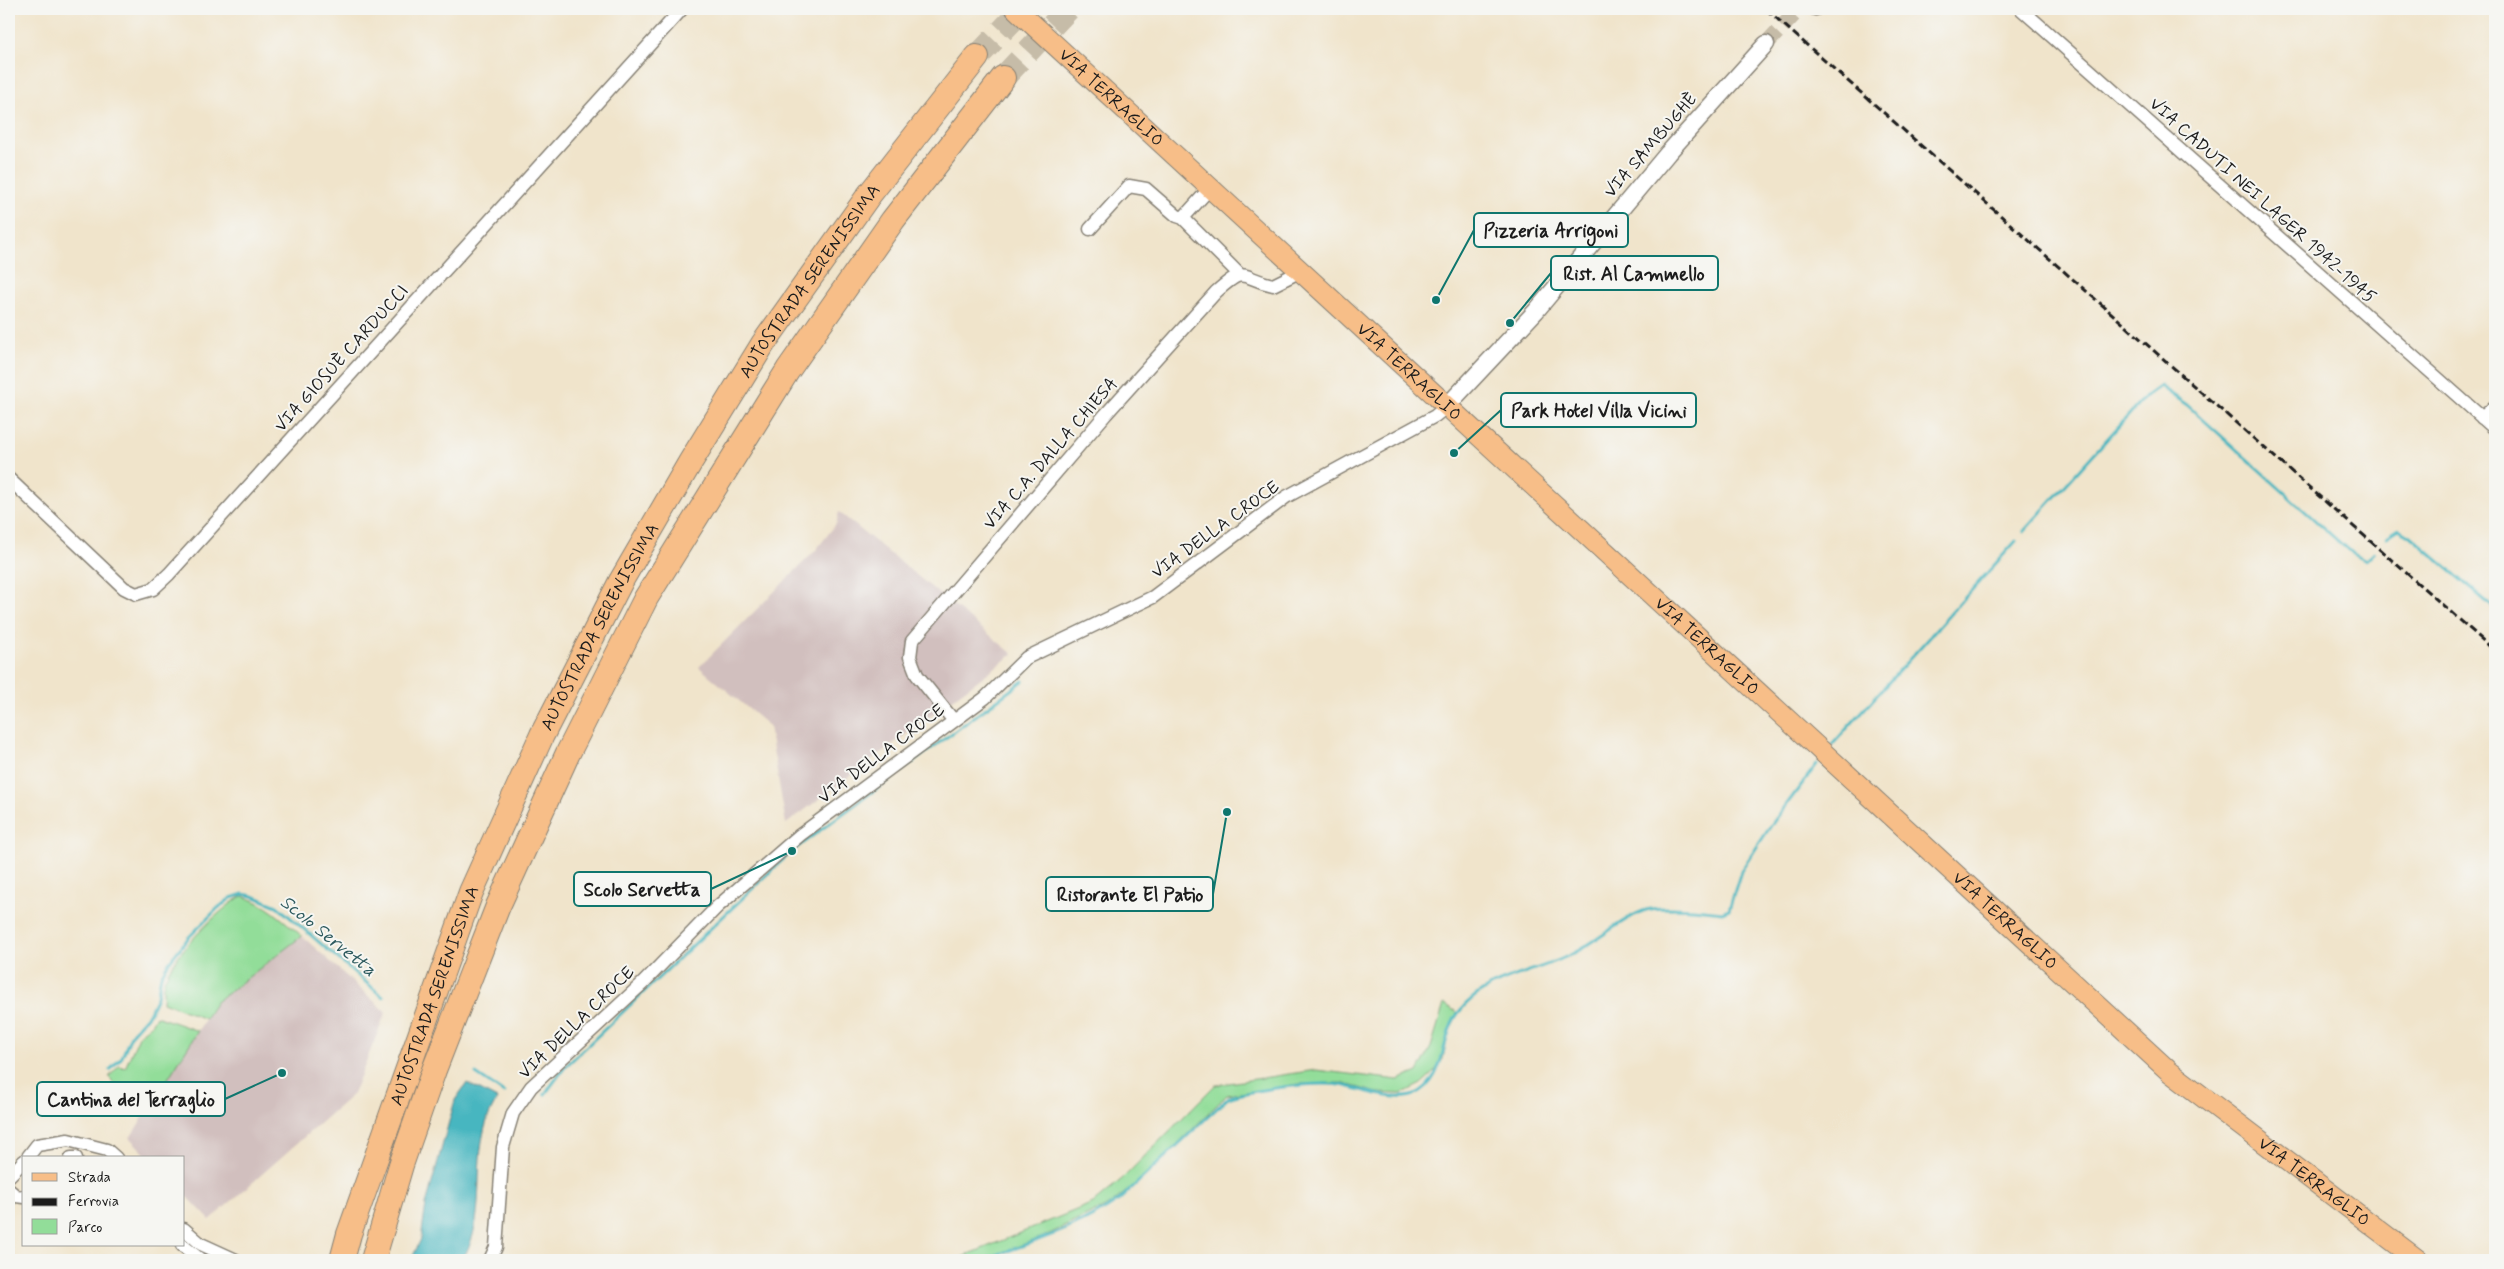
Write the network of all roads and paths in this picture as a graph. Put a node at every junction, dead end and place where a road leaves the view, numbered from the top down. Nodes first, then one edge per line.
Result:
1 (682, 9) edge
2 (1016, 9) edge
3 (2021, 9) edge
4 (1766, 44) tunnel mouth
5 (977, 57) tunnel mouth
6 (1003, 78) tunnel mouth
7 (1211, 187) junction
8 (1182, 218) junction
9 (1090, 230) dead end
10 (1301, 271) junction
11 (1240, 275) junction
12 (2495, 406) edge
13 (1446, 407) junction
14 (2482, 418) junction
15 (2495, 429) edge
16 (9, 479) edge
17 (954, 721) junction
18 (29, 1156) edge
19 (114, 1156) edge
20 (22, 1163) edge
21 (9, 1176) edge
22 (9, 1190) edge
23 (22, 1197) edge
24 (185, 1230) edge
25 (183, 1246) edge
26 (201, 1260) edge
27 (236, 1260) edge
28 (342, 1260) edge
29 (372, 1260) edge
30 (490, 1260) edge
31 (2418, 1260) edge

1 - 16 street, VIA GIOSUÈ CARDUCCI
2 - 7 main road, VIA TERRAGLIO
3 - 14 street, VIA CADUTI NEI LAGER 1942-1945
4 - 13 street, VIA SAMBUGHÈ
5 - 28 highway, AUTOSTRADA SERENISSIMA
6 - 29 highway, AUTOSTRADA SERENISSIMA
7 - 8 street
7 - 10 main road, VIA TERRAGLIO
8 - 9 street
8 - 11 street
10 - 11 street
10 - 13 main road, VIA TERRAGLIO
11 - 17 street, VIA C.A. DALLA CHIESA
12 - 14 street
13 - 17 street, VIA DELLA CROCE
13 - 31 main road, VIA TERRAGLIO
14 - 15 street, VIA CADUTI NEI LAGER 1942-1945
17 - 30 street, VIA DELLA CROCE
18 - 19 street
20 - 21 street
22 - 23 street
24 - 27 street
25 - 26 street

